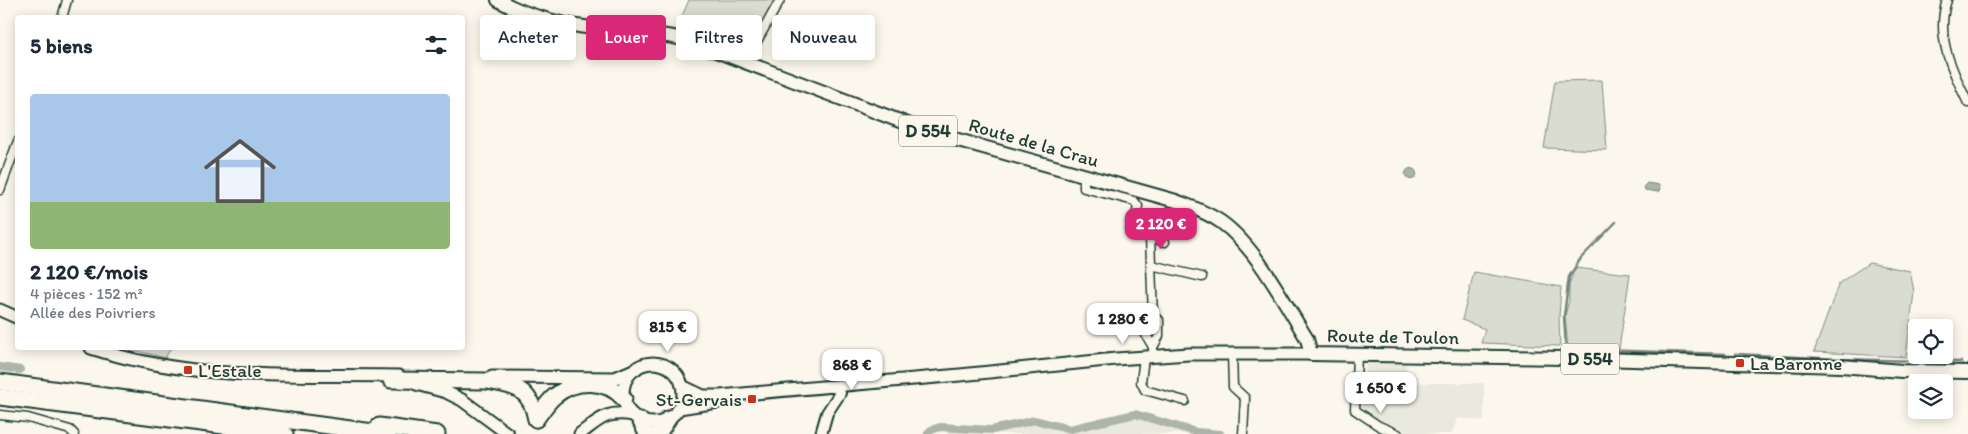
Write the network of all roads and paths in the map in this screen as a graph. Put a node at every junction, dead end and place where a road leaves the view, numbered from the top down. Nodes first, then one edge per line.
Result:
1 (67, 0) edge
2 (498, 0) edge
3 (780, 0) edge
4 (1947, 0) edge
5 (63, 15) edge
6 (746, 61) junction
7 (1968, 103) edge
8 (15, 149) edge
9 (1084, 176) junction
10 (0, 190) edge
11 (1150, 237) junction
12 (1165, 242) dead end
13 (1151, 266) junction
14 (1202, 278) dead end
15 (0, 310) edge
16 (15, 317) edge
17 (1152, 317) junction
18 (1307, 338) junction
19 (98, 350) edge
20 (1150, 353) junction
21 (1232, 353) junction
22 (1311, 354) junction
23 (1338, 354) junction
24 (1357, 354) junction
25 (1841, 366) junction
26 (1968, 367) edge
27 (636, 369) junction
28 (1968, 372) edge
29 (334, 376) junction
30 (946, 376) junction
31 (584, 379) junction
32 (391, 380) junction
33 (0, 382) edge
34 (682, 386) junction
35 (833, 389) junction
36 (63, 391) junction
37 (0, 397) edge
38 (624, 399) junction
39 (1185, 401) dead end
40 (679, 408) junction
41 (119, 412) junction
42 (0, 415) edge
43 (637, 417) junction
44 (668, 419) junction
45 (534, 427) edge
46 (74, 434) edge
47 (239, 434) edge
48 (285, 434) edge
49 (388, 434) edge
50 (437, 434) edge
51 (508, 434) edge
52 (580, 434) edge
53 (647, 434) edge
54 (658, 434) edge
55 (821, 434) edge
56 (1244, 434) edge
57 (1398, 434) edge

1 - 5 street
2 - 6 main road, Route de la Crau / D 554
3 - 6 street
4 - 7 street
6 - 9 main road, Route de la Crau / D 554
8 - 10 street
9 - 11 street
9 - 18 main road, Route de la Crau / D 554
11 - 12 street
11 - 13 street
13 - 14 street
13 - 17 street
15 - 16 main road
17 - 20 street
17 - 20 street
18 - 22 main road, Route de la Crau / D 554
18 - 23 main road, Route de la Crau
19 - 29 main road
20 - 21 main road, Route de Toulon
20 - 30 main road, Route de Toulon
20 - 39 street
21 - 22 main road, Route de Toulon
21 - 56 street
22 - 23 main road, Route de Toulon / D 554
23 - 24 main road, Route de Toulon / D 554
24 - 25 main road, Route de Toulon / D 554
24 - 57 street
25 - 26 main road, Route de Toulon / D 554
25 - 28 main road, Route de Toulon / D 554
27 - 31 main road
27 - 34 main road
27 - 38 main road
29 - 31 main road
29 - 32 main road
30 - 35 main road, Route de Toulon
30 - 35 main road, Route de Toulon
31 - 45 highway
32 - 45 highway
32 - 51 main road
33 - 36 highway
34 - 35 main road, Route de Toulon
34 - 40 main road
35 - 40 main road, Route de Toulon
35 - 55 street
36 - 49 highway
36 - 50 highway
37 - 41 highway
38 - 43 main road
38 - 45 highway
40 - 44 main road
41 - 47 highway
41 - 48 highway
42 - 46 street
43 - 44 main road
43 - 52 main road
43 - 53 highway
44 - 54 highway

